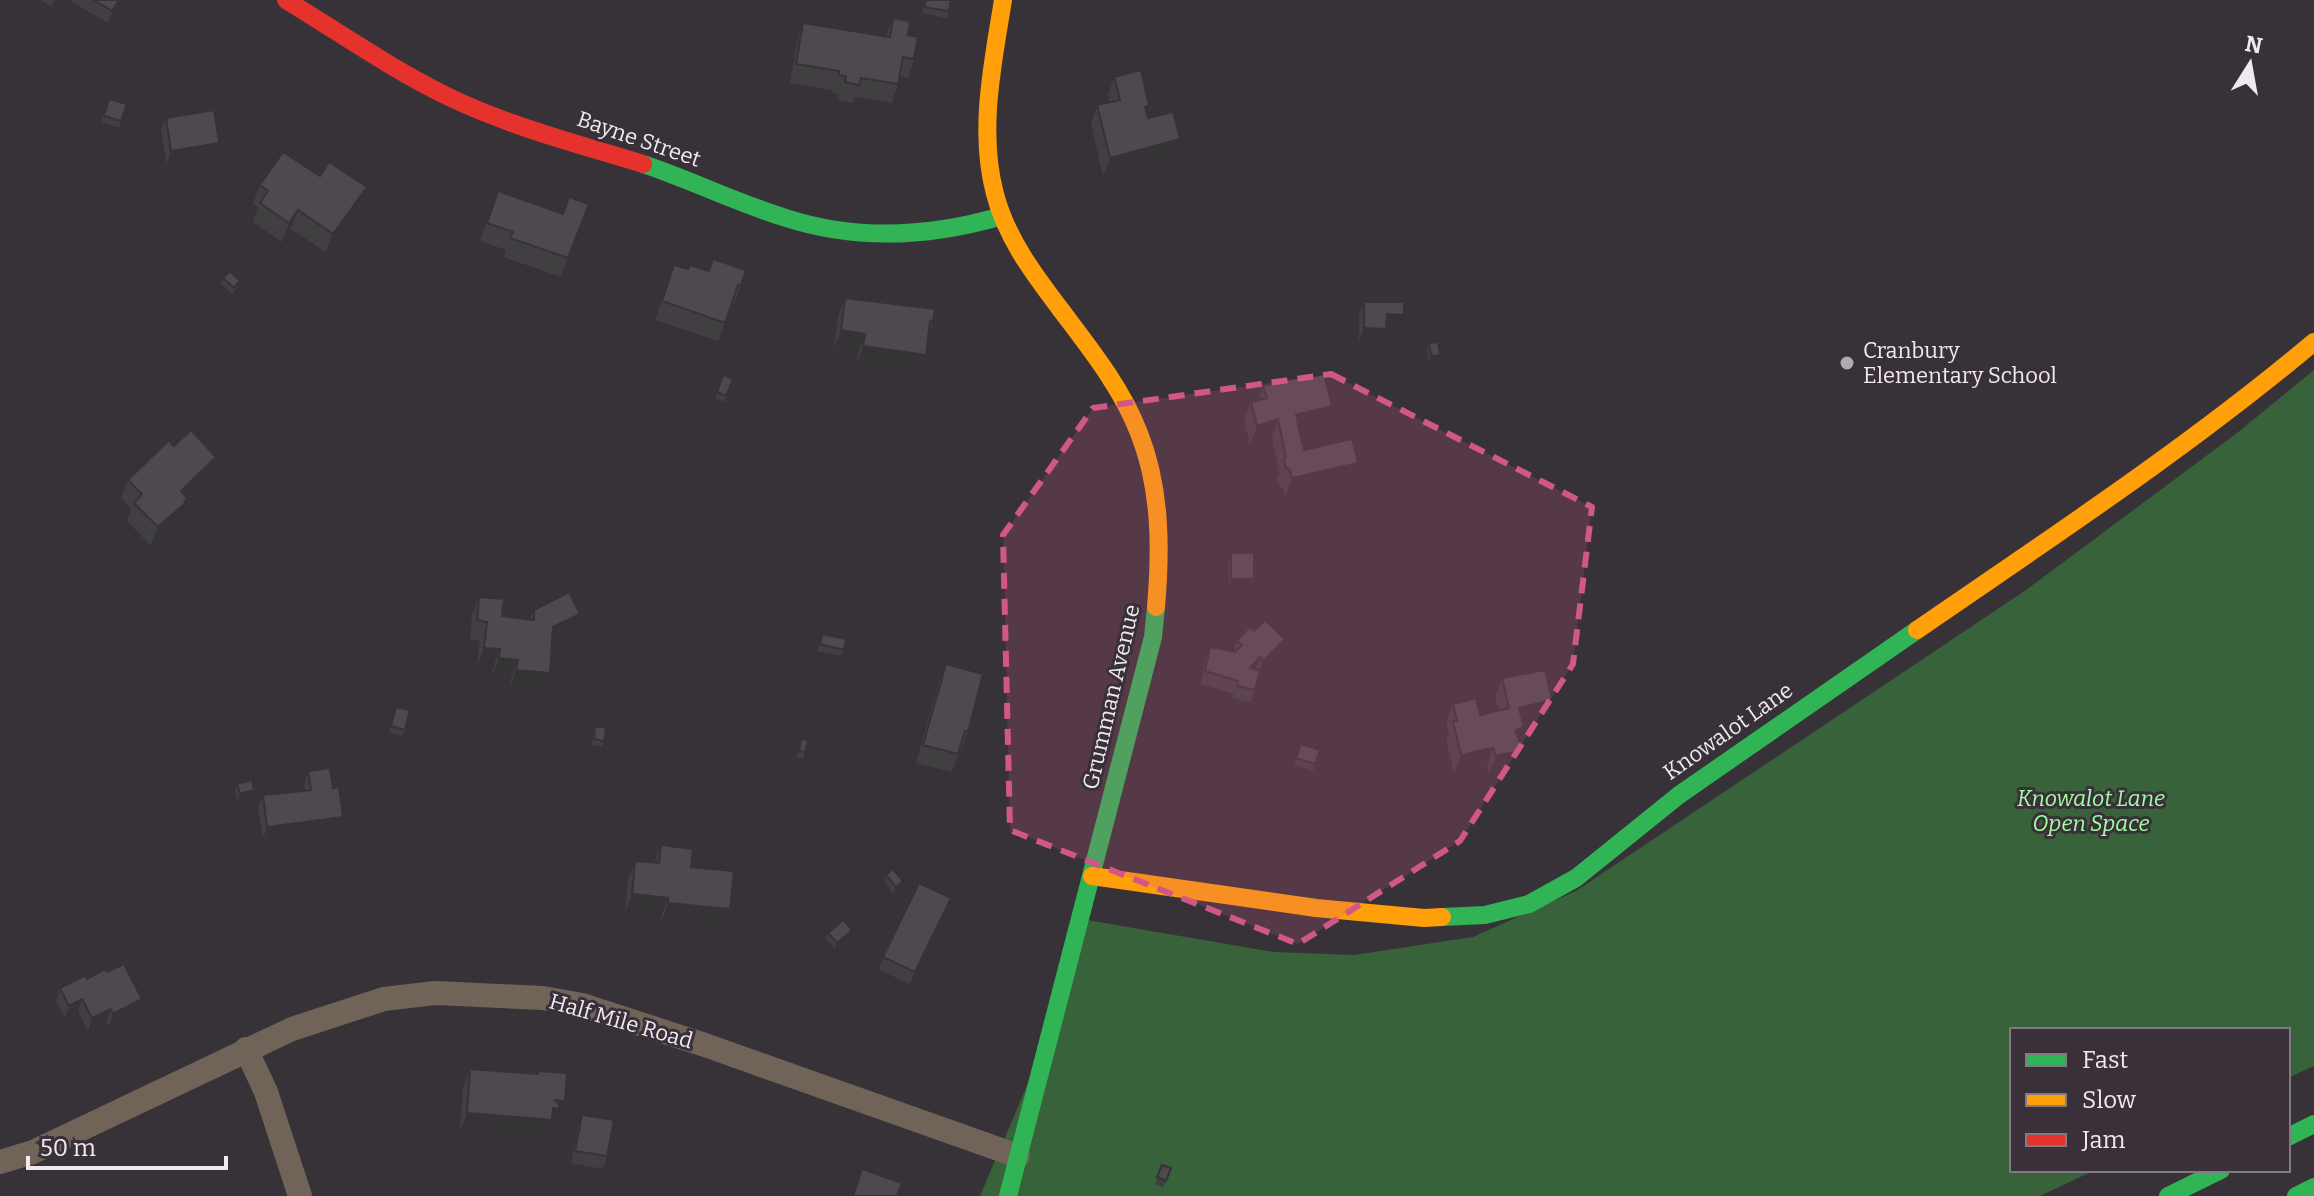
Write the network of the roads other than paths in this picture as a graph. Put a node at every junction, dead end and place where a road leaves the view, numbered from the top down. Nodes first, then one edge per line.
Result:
1 (286, 0) edge
2 (1003, 0) edge
3 (1002, 216) junction
4 (2314, 342) edge
5 (1092, 876) junction
6 (246, 1049) junction
7 (2314, 1124) edge
8 (2290, 1136) edge
9 (1018, 1156) junction
10 (0, 1162) edge
11 (2217, 1172) edge
12 (2314, 1187) edge
13 (300, 1196) edge
14 (1008, 1196) edge
15 (2168, 1196) edge
16 (2296, 1196) edge

1 - 3 main road, Bayne Street
2 - 3 main road, Grumman Avenue
3 - 5 main road, Grumman Avenue
4 - 5 main road, Knowalot Lane
5 - 9 main road, Grumman Avenue
6 - 9 street, Half Mile Road
6 - 10 street, Half Mile Road
6 - 13 street
7 - 8 main road
9 - 14 main road, Grumman Avenue
11 - 15 main road
12 - 16 main road

